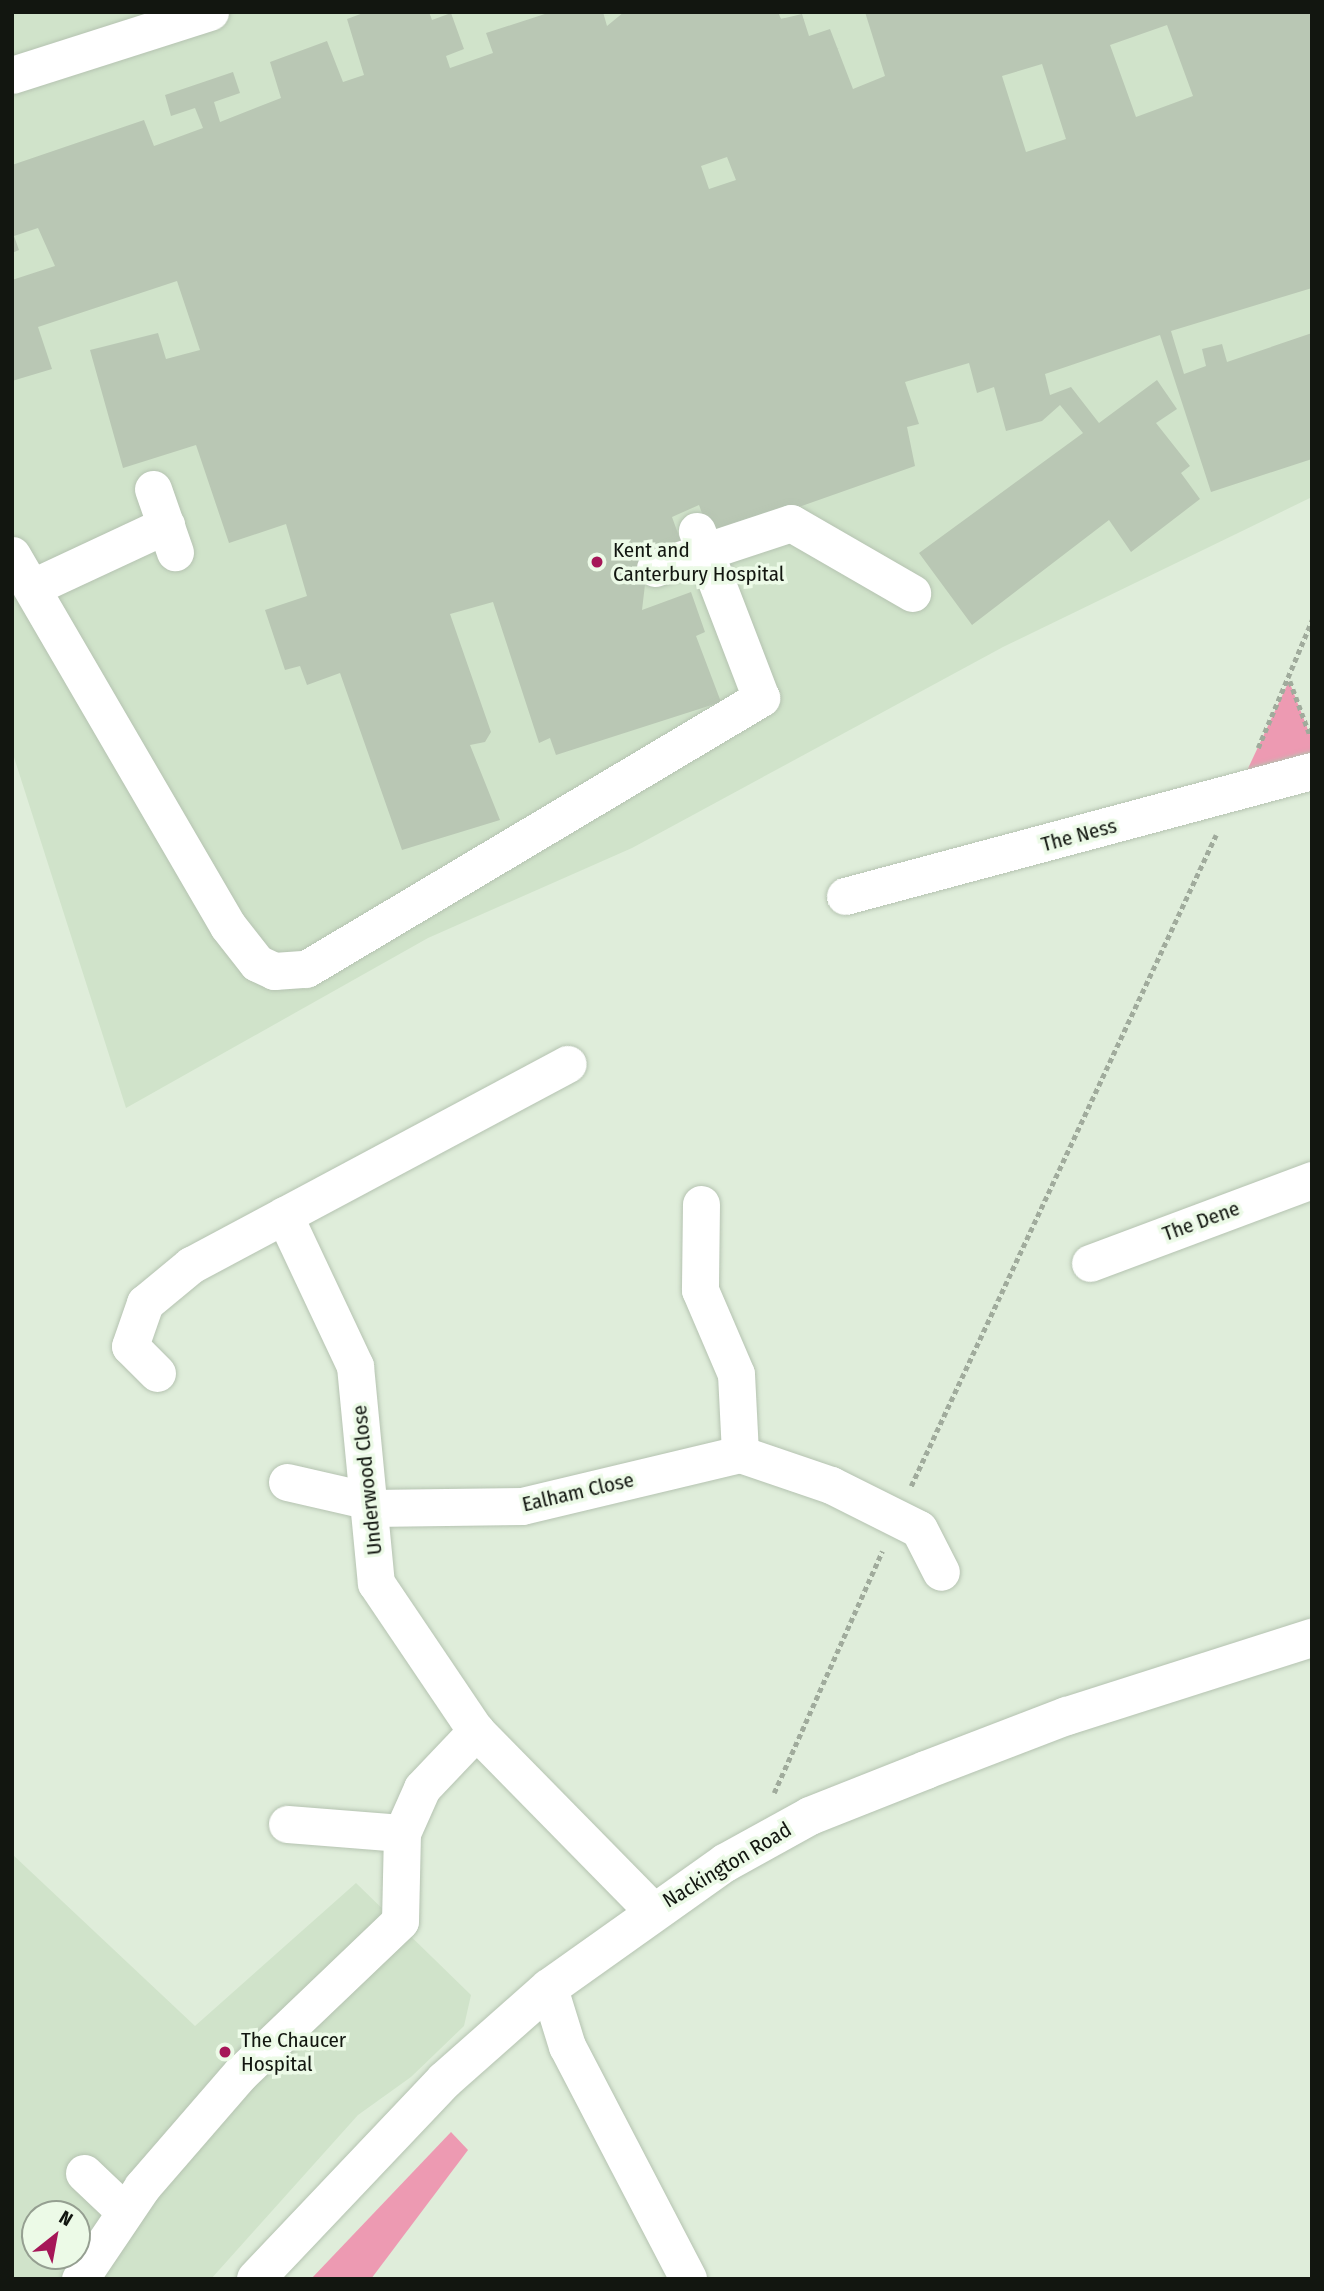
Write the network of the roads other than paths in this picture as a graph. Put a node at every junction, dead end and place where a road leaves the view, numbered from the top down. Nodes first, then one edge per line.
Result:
1 (211, 12) edge
2 (12, 75) edge
3 (153, 489) dead end
4 (701, 542) junction
5 (12, 555) edge
6 (654, 568) dead end
7 (33, 587) junction
8 (912, 593) dead end
9 (1312, 771) edge
10 (845, 896) dead end
11 (568, 1063) dead end
12 (1312, 1180) edge
13 (701, 1204) dead end
14 (284, 1215) junction
15 (1090, 1262) dead end
16 (157, 1373) dead end
17 (740, 1454) junction
18 (287, 1482) dead end
19 (371, 1504) junction
20 (941, 1572) dead end
21 (1312, 1638) edge
22 (476, 1731) junction
23 (287, 1824) dead end
24 (402, 1833) junction
25 (652, 1910) junction
26 (549, 1988) junction
27 (84, 2173) dead end
28 (124, 2211) junction
29 (688, 2278) edge
30 (80, 2279) edge
31 (256, 2279) edge

1 - 2 street
3 - 7 street
4 - 6 street
4 - 7 street
4 - 8 street
5 - 7 street
9 - 10 street, The Ness
11 - 14 street
12 - 15 street, The Dene
13 - 17 street
14 - 16 street
14 - 19 street, Underwood Close
17 - 19 street, Ealham Close
17 - 20 street
18 - 19 street, Ealham Close
19 - 22 street, Underwood Close
21 - 25 main road, Nackington Road
22 - 24 street
22 - 25 street, Underwood Close
23 - 24 street
24 - 28 street
25 - 26 main road, Nackington Road
26 - 29 street
26 - 31 main road, Nackington Road
27 - 28 street
28 - 30 street

